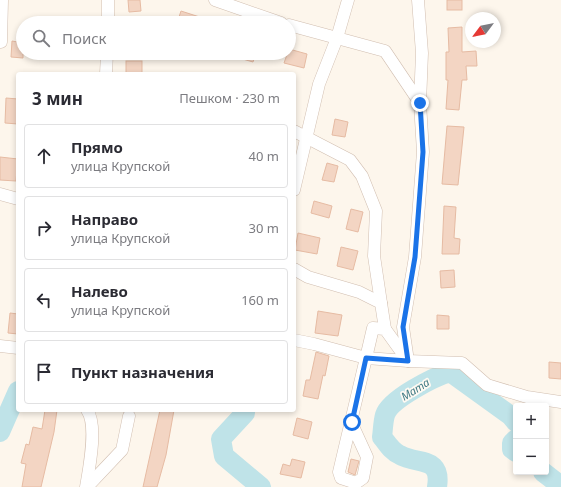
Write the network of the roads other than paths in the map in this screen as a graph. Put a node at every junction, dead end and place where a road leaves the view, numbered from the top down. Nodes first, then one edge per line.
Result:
1 (2, 0) edge
2 (108, 0) edge
3 (216, 0) edge
4 (348, 0) edge
5 (418, 0) edge
6 (108, 16) edge
7 (261, 16) edge
8 (296, 27) edge
9 (337, 38) junction
10 (1, 42) dead end
11 (107, 60) edge
12 (106, 72) edge
13 (420, 103) junction
14 (296, 132) edge
15 (306, 137) junction
16 (296, 181) edge
17 (0, 194) edge
18 (16, 198) edge
19 (296, 270) edge
20 (381, 303) junction
21 (386, 329) junction
22 (296, 340) edge
23 (0, 346) edge
24 (16, 348) edge
25 (366, 358) junction
26 (408, 361) junction
27 (561, 402) edge
28 (88, 412) edge
29 (129, 416) dead end
30 (352, 422) dead end
31 (86, 487) edge

1 - 10 street
2 - 6 street
3 - 7 street
4 - 9 street
5 - 13 street
8 - 9 street
9 - 13 street
9 - 15 street
11 - 12 street
13 - 26 street
14 - 15 street
15 - 16 street
15 - 20 street
17 - 18 street
19 - 20 street
20 - 21 street
21 - 25 street
21 - 26 street
22 - 25 street
23 - 24 street
25 - 26 street
25 - 30 street
26 - 27 street
28 - 31 street
29 - 31 street

